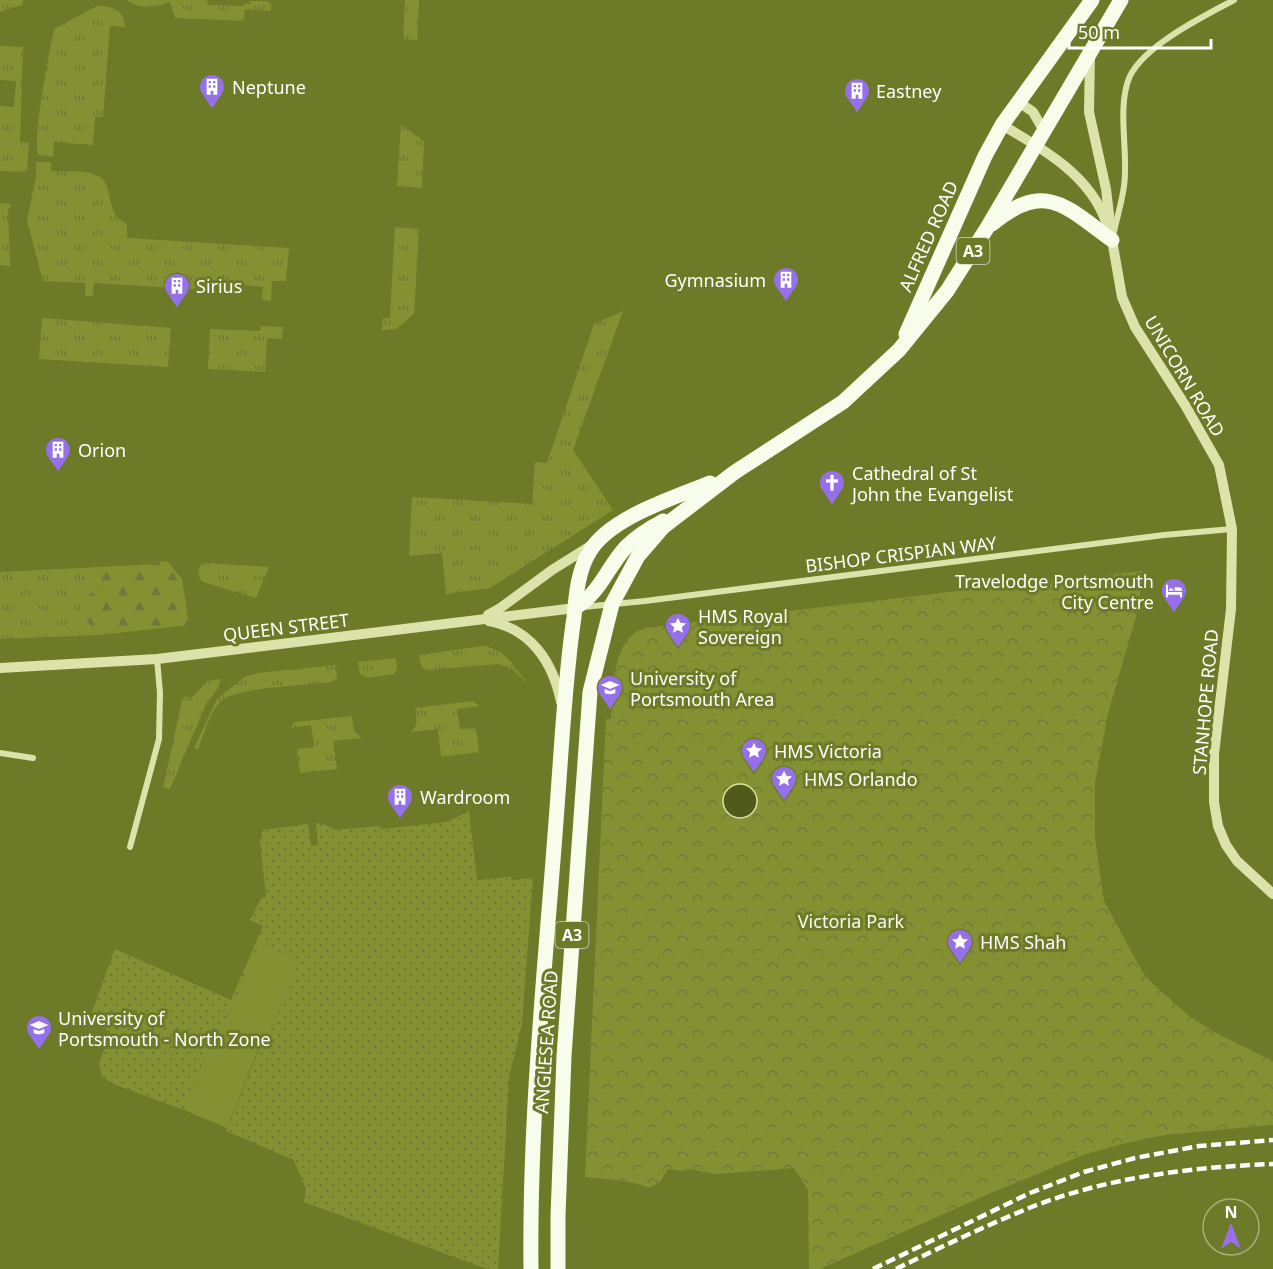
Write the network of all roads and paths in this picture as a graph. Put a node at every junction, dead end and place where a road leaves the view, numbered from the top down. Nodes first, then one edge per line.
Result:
1 (1092, 0) edge
2 (1121, 0) edge
3 (1234, 0) edge
4 (1090, 52) junction
5 (1019, 102) junction
6 (1002, 125) junction
7 (1044, 131) junction
8 (1036, 145) junction
9 (987, 228) junction
10 (1112, 240) junction
11 (899, 350) junction
12 (735, 472) junction
13 (686, 508) junction
14 (1232, 529) junction
15 (596, 543) junction
16 (612, 604) junction
17 (575, 608) junction
18 (476, 619) junction
19 (157, 659) junction
20 (0, 668) edge
21 (563, 723) junction
22 (0, 753) edge
23 (33, 758) dead end
24 (130, 847) dead end
25 (1273, 894) edge
26 (531, 1269) edge
27 (558, 1269) edge

1 - 5 main road, A3
2 - 4 main road, A3
3 - 10 street
4 - 7 main road, A3
4 - 10 street, UNICORN ROAD
5 - 6 main road, A3
5 - 7 street
6 - 8 street, UNICORN ROAD
6 - 11 main road, ALFRED ROAD / A3
7 - 8 main road, A3
8 - 9 main road, ALFRED ROAD / A3
8 - 10 street, UNICORN ROAD
9 - 10 main road
9 - 11 main road, ALFRED ROAD / A3
10 - 14 street, UNICORN ROAD
11 - 12 main road, ALFRED ROAD / A3
12 - 13 main road, ALFRED ROAD / A3
12 - 15 main road, ALFRED ROAD / A3
13 - 16 main road, ALFRED ROAD / A3
13 - 17 main road, A3
14 - 16 street, BISHOP CRISPIAN WAY
14 - 25 street, STANHOPE ROAD
15 - 17 main road, ALFRED ROAD / A3
15 - 18 street
16 - 17 street, BISHOP CRISPIAN WAY
16 - 27 main road, ANGLESEA ROAD / A3
17 - 18 street, QUEEN STREET
17 - 21 main road, ANGLESEA ROAD / A3
18 - 19 street, QUEEN STREET
18 - 21 street
19 - 20 street, QUEEN STREET
19 - 24 street
21 - 26 main road, ANGLESEA ROAD / A3
22 - 23 street

